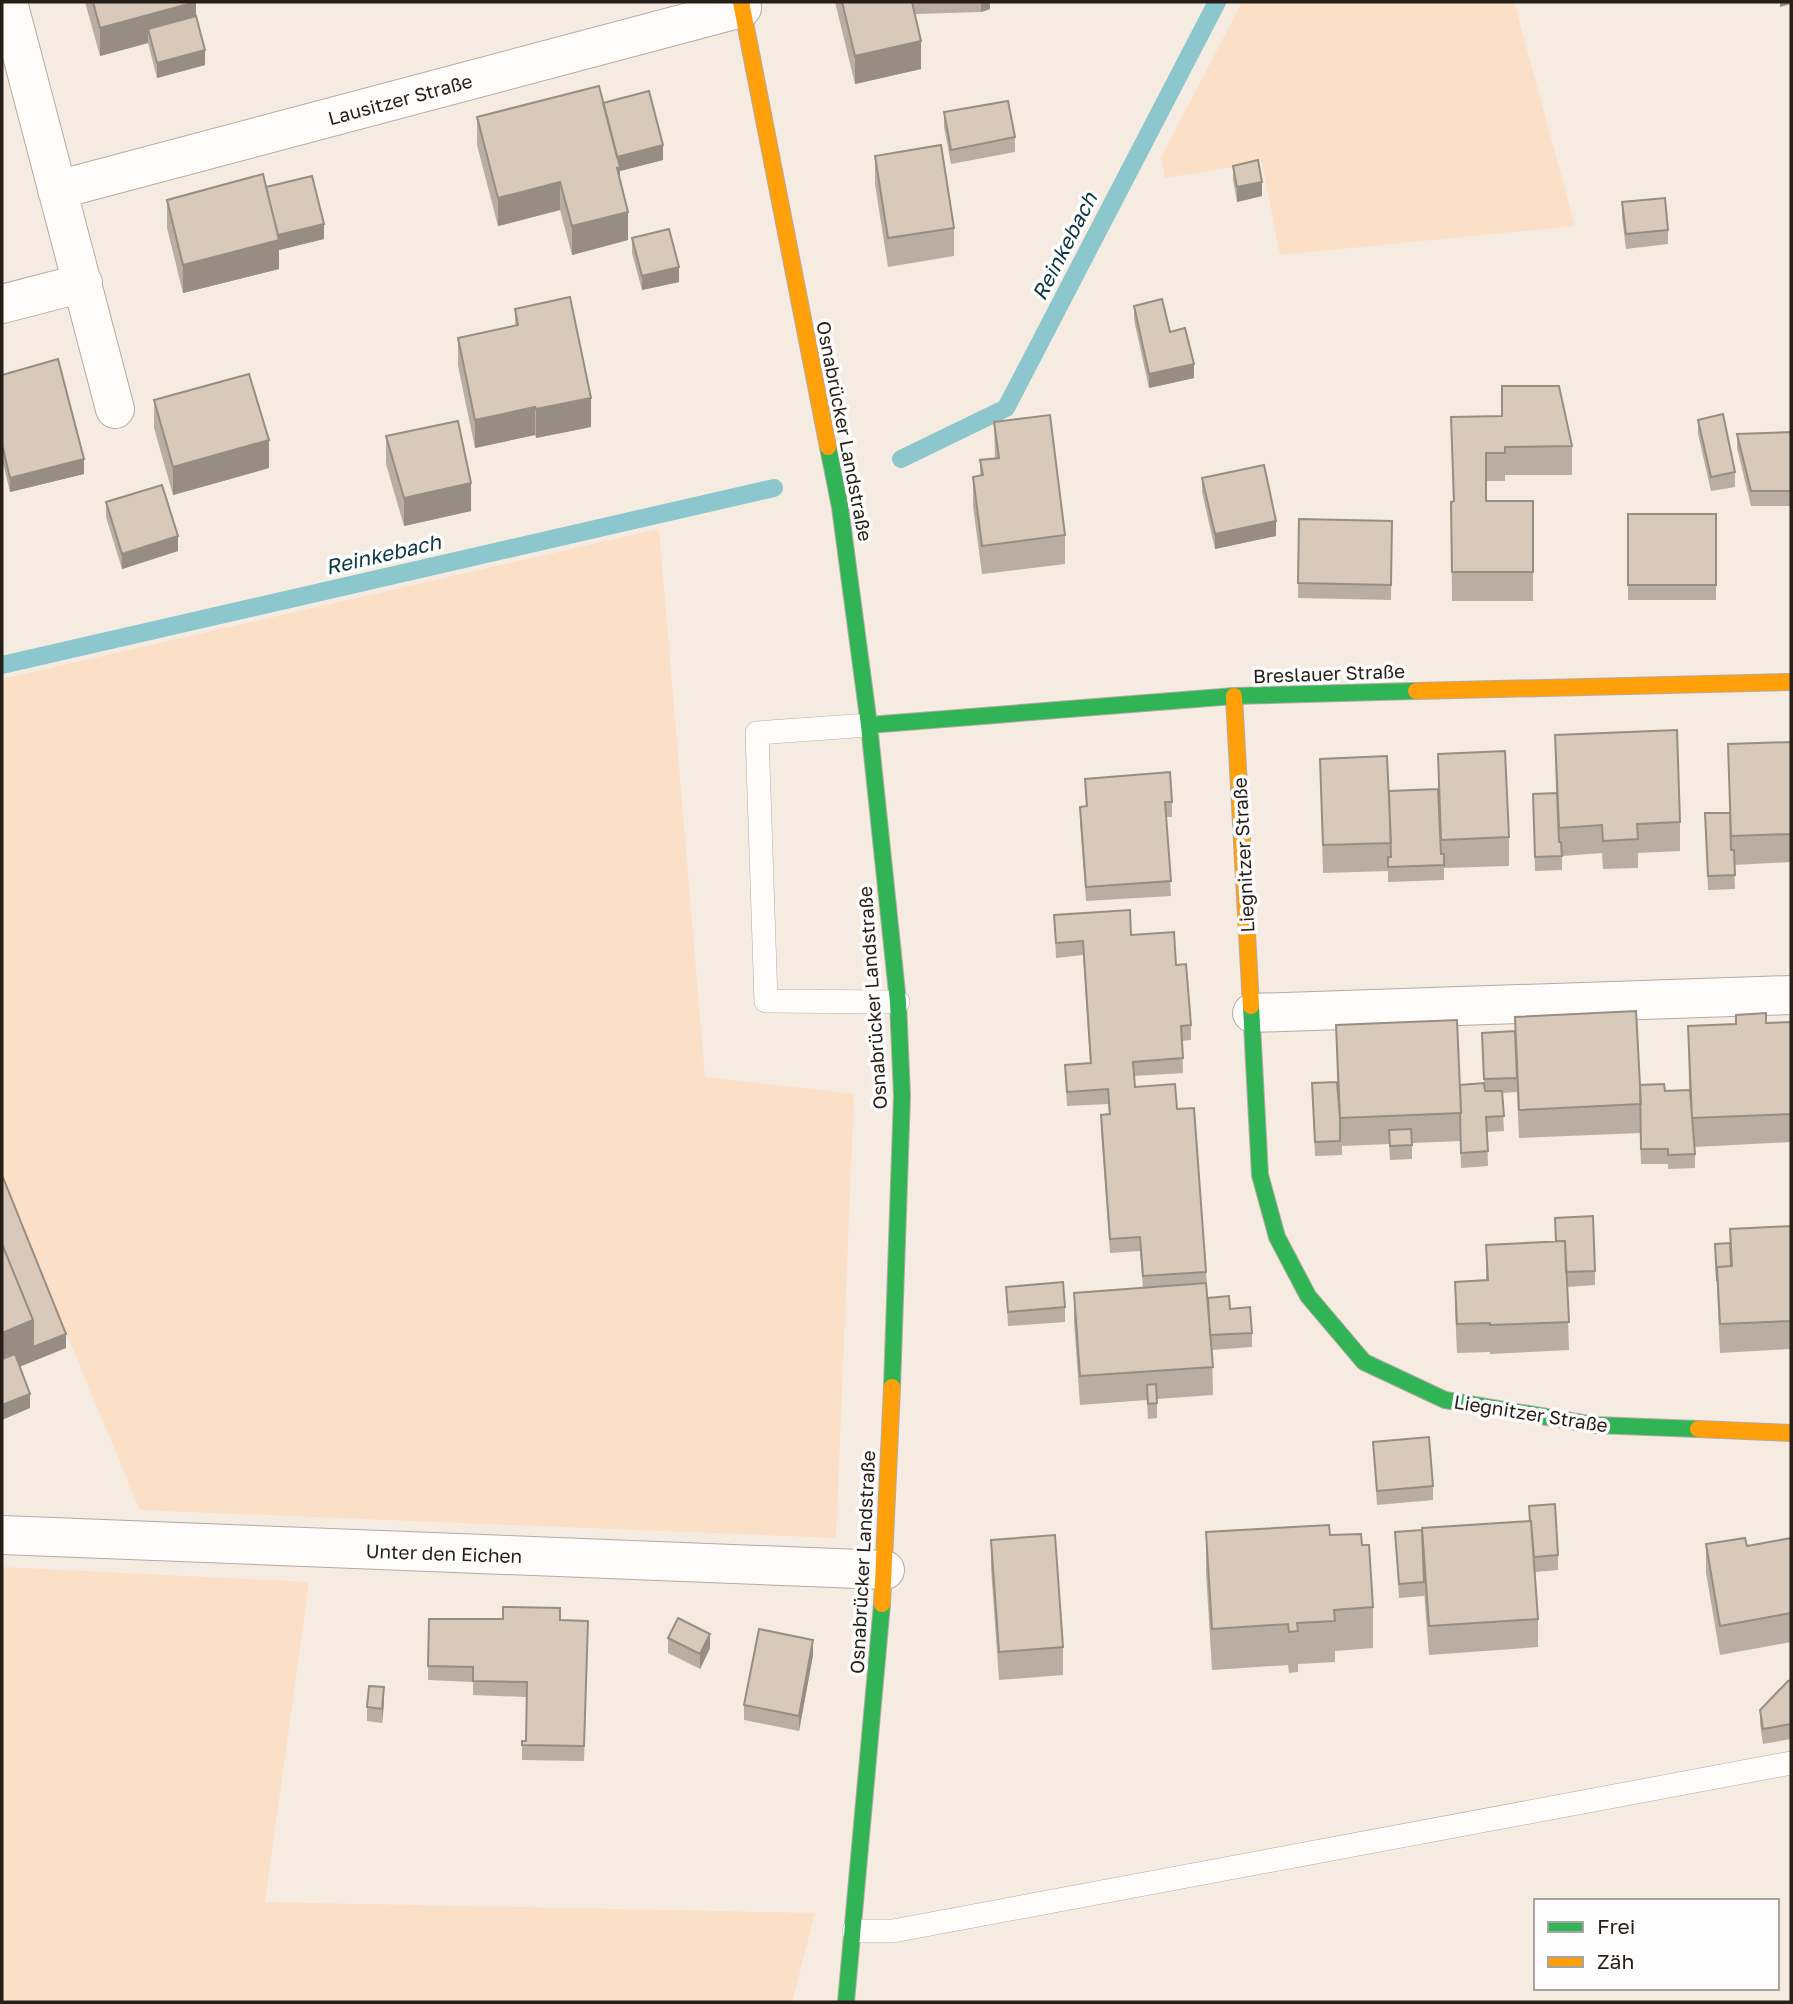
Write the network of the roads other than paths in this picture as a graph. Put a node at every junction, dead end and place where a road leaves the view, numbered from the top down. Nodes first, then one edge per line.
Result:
1 (9, 2) edge
2 (742, 5) edge
3 (57, 190) junction
4 (83, 283) junction
5 (2, 304) edge
6 (115, 409) dead end
7 (1791, 682) edge
8 (1234, 696) junction
9 (869, 725) junction
10 (1791, 995) edge
11 (898, 1002) junction
12 (1252, 1013) junction
13 (1791, 1433) edge
14 (2, 1535) edge
15 (886, 1570) junction
16 (1791, 1763) edge
17 (853, 1931) junction
18 (846, 2002) edge

1 - 3 street
2 - 3 street, Lausitzer Straße
2 - 9 street, Osnabrücker Landstraße
3 - 4 street
4 - 5 street
4 - 6 street
7 - 8 street, Breslauer Straße
8 - 9 street, Breslauer Straße
8 - 12 street, Liegnitzer Straße
9 - 11 street, Osnabrücker Landstraße
9 - 11 lane
10 - 12 street
11 - 15 street, Osnabrücker Landstraße
12 - 13 street, Liegnitzer Straße
14 - 15 street, Unter den Eichen
15 - 17 street, Osnabrücker Landstraße
16 - 17 lane
17 - 18 street, Osnabrücker Landstraße

